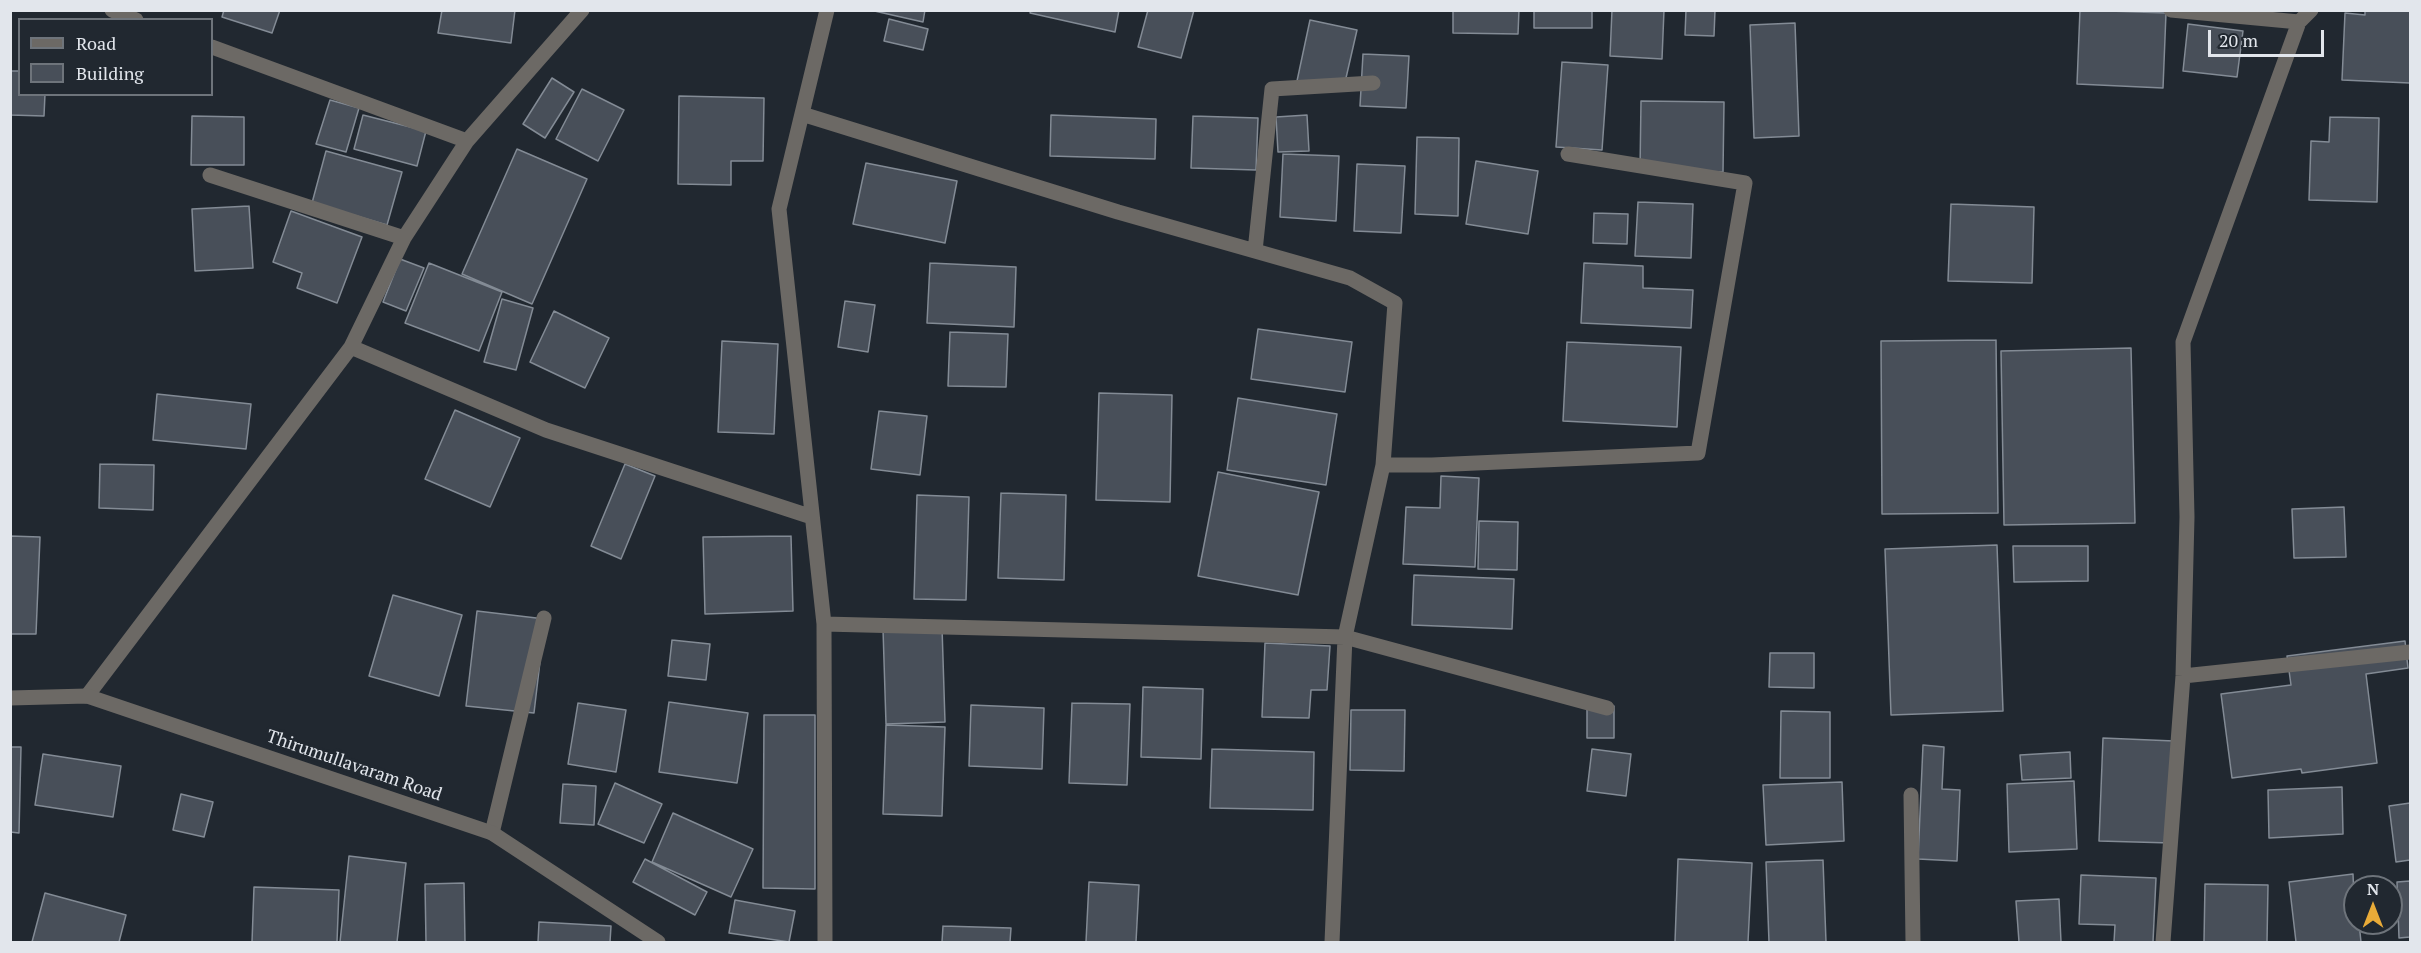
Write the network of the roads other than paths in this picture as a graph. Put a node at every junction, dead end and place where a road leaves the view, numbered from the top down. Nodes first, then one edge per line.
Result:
1 (112, 10) edge
2 (582, 10) edge
3 (827, 10) edge
4 (2171, 10) edge
5 (2311, 10) edge
6 (131, 18) edge
7 (2299, 22) junction
8 (213, 47) edge
9 (1373, 83) dead end
10 (802, 114) junction
11 (467, 141) junction
12 (1568, 154) dead end
13 (210, 175) dead end
14 (404, 238) junction
15 (1255, 251) junction
16 (351, 348) junction
17 (1383, 465) junction
18 (812, 517) junction
19 (543, 618) dead end
20 (824, 624) junction
21 (1345, 637) junction
22 (2410, 652) edge
23 (2183, 676) junction
24 (87, 696) junction
25 (10, 698) edge
26 (1607, 708) dead end
27 (1911, 795) dead end
28 (492, 833) junction
29 (658, 942) edge
30 (825, 942) edge
31 (1332, 942) edge
32 (1913, 942) edge
33 (2163, 942) edge

1 - 6 street
2 - 11 street
3 - 10 street
4 - 7 street
5 - 7 street
7 - 23 street
8 - 11 street
9 - 15 street
10 - 15 street
10 - 18 street
11 - 14 street
12 - 17 street
13 - 14 street
14 - 16 street
15 - 17 street
16 - 18 street
16 - 24 street
17 - 21 street
18 - 20 street
19 - 28 street
20 - 21 street
20 - 30 street
21 - 26 street
21 - 31 street
22 - 23 street
23 - 33 street
24 - 25 street, Thirumullavaram Road
24 - 28 street, Thirumullavaram Road
27 - 32 street
28 - 29 street, Thirumullavaram Road

